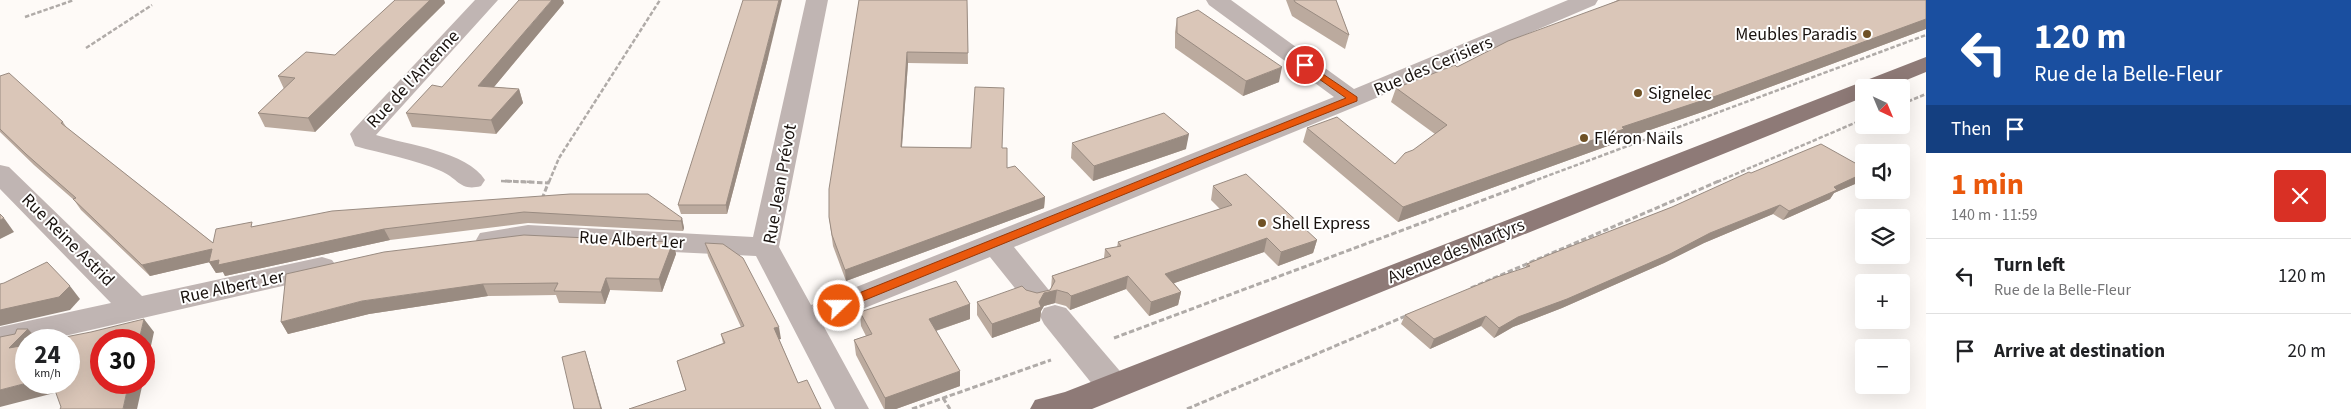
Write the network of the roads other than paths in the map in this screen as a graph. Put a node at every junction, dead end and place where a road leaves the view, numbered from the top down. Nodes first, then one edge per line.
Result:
1 (487, 0) edge
2 (817, 0) edge
3 (1217, 0) edge
4 (1587, 0) edge
5 (1926, 64) edge
6 (1887, 79) edge
7 (1855, 92) edge
8 (1353, 99) junction
9 (0, 173) edge
10 (472, 180) road end
11 (459, 244) edge
12 (995, 244) junction
13 (765, 247) junction
14 (352, 260) edge
15 (135, 308) junction
16 (804, 320) junction
17 (0, 339) edge
18 (1113, 386) junction
19 (1059, 407) edge
20 (852, 409) edge

1 - 10 street, Rue de l'Antenne
2 - 13 street, Rue Jean Prévot
3 - 8 street
4 - 8 street, Rue des Cerisiers
5 - 6 main road, Avenue des Martyrs
7 - 18 main road, Avenue des Martyrs
8 - 12 street, Rue des Cerisiers
9 - 15 street, Rue Reine Astrid
11 - 13 street, Rue Albert 1er
12 - 16 street, Rue des Cerisiers
12 - 18 street
13 - 16 street, Rue Jean Prévot
14 - 15 street, Rue Albert 1er
15 - 17 street, Rue Albert 1er
16 - 20 street, Rue Jean Prévot
18 - 19 main road, Avenue des Martyrs

